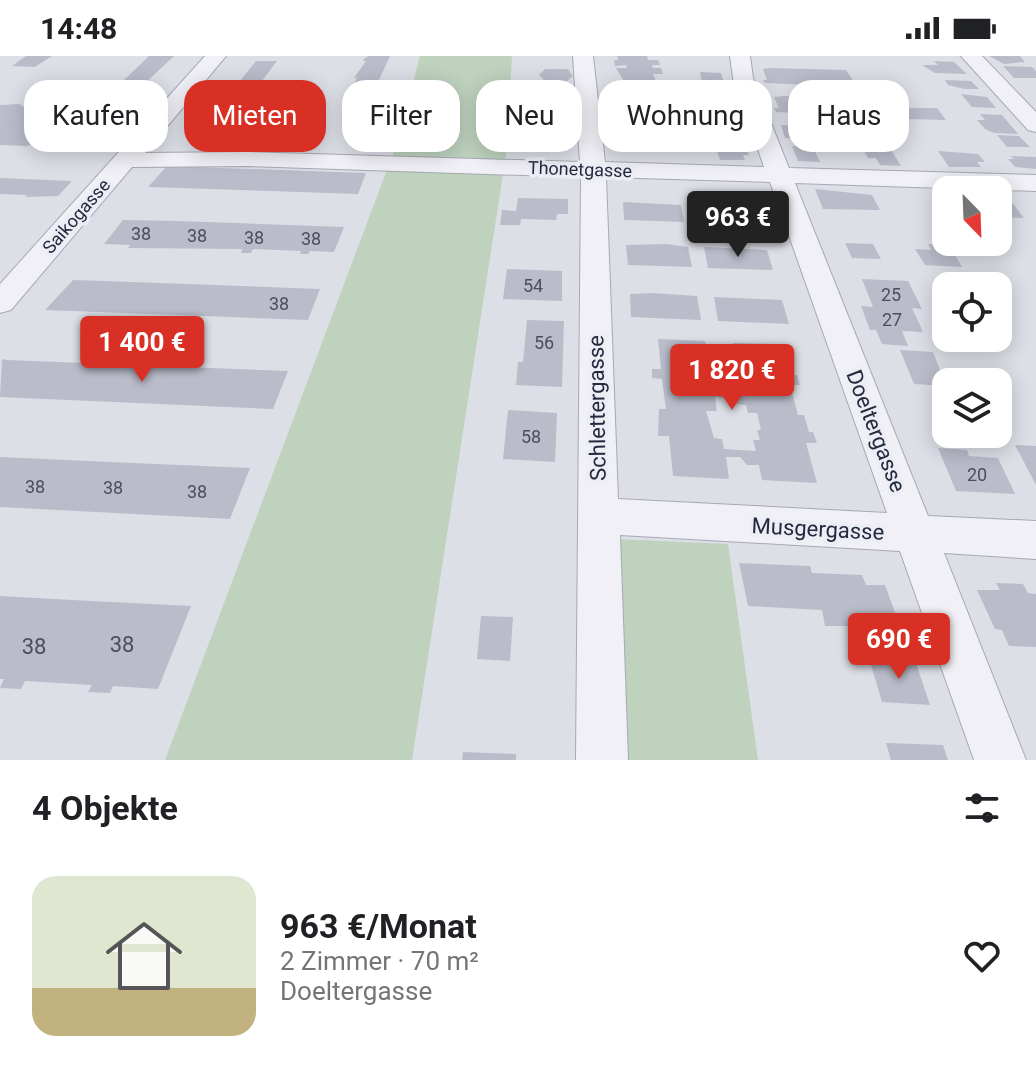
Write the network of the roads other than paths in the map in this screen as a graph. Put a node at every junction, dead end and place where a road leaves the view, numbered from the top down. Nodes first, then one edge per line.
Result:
1 (216, 56) edge
2 (583, 56) edge
3 (740, 56) edge
4 (971, 56) edge
5 (1036, 125) edge
6 (124, 160) junction
7 (593, 169) junction
8 (781, 176) junction
9 (1036, 183) edge
10 (0, 303) edge
11 (599, 516) junction
12 (915, 534) junction
13 (1036, 540) edge
14 (602, 760) edge
15 (1000, 760) edge

1 - 6 street, Saikogasse
2 - 7 street, Schlettergasse
3 - 8 street, Doeltergasse
4 - 5 street
6 - 7 street, Thonetgasse
6 - 10 street, Saikogasse
7 - 8 street, Thonetgasse
7 - 11 street, Schlettergasse
8 - 9 street, Thonetgasse
8 - 12 street, Doeltergasse
11 - 12 street, Musgergasse
11 - 14 street, Schlettergasse
12 - 13 street, Musgergasse
12 - 15 street, Doeltergasse

